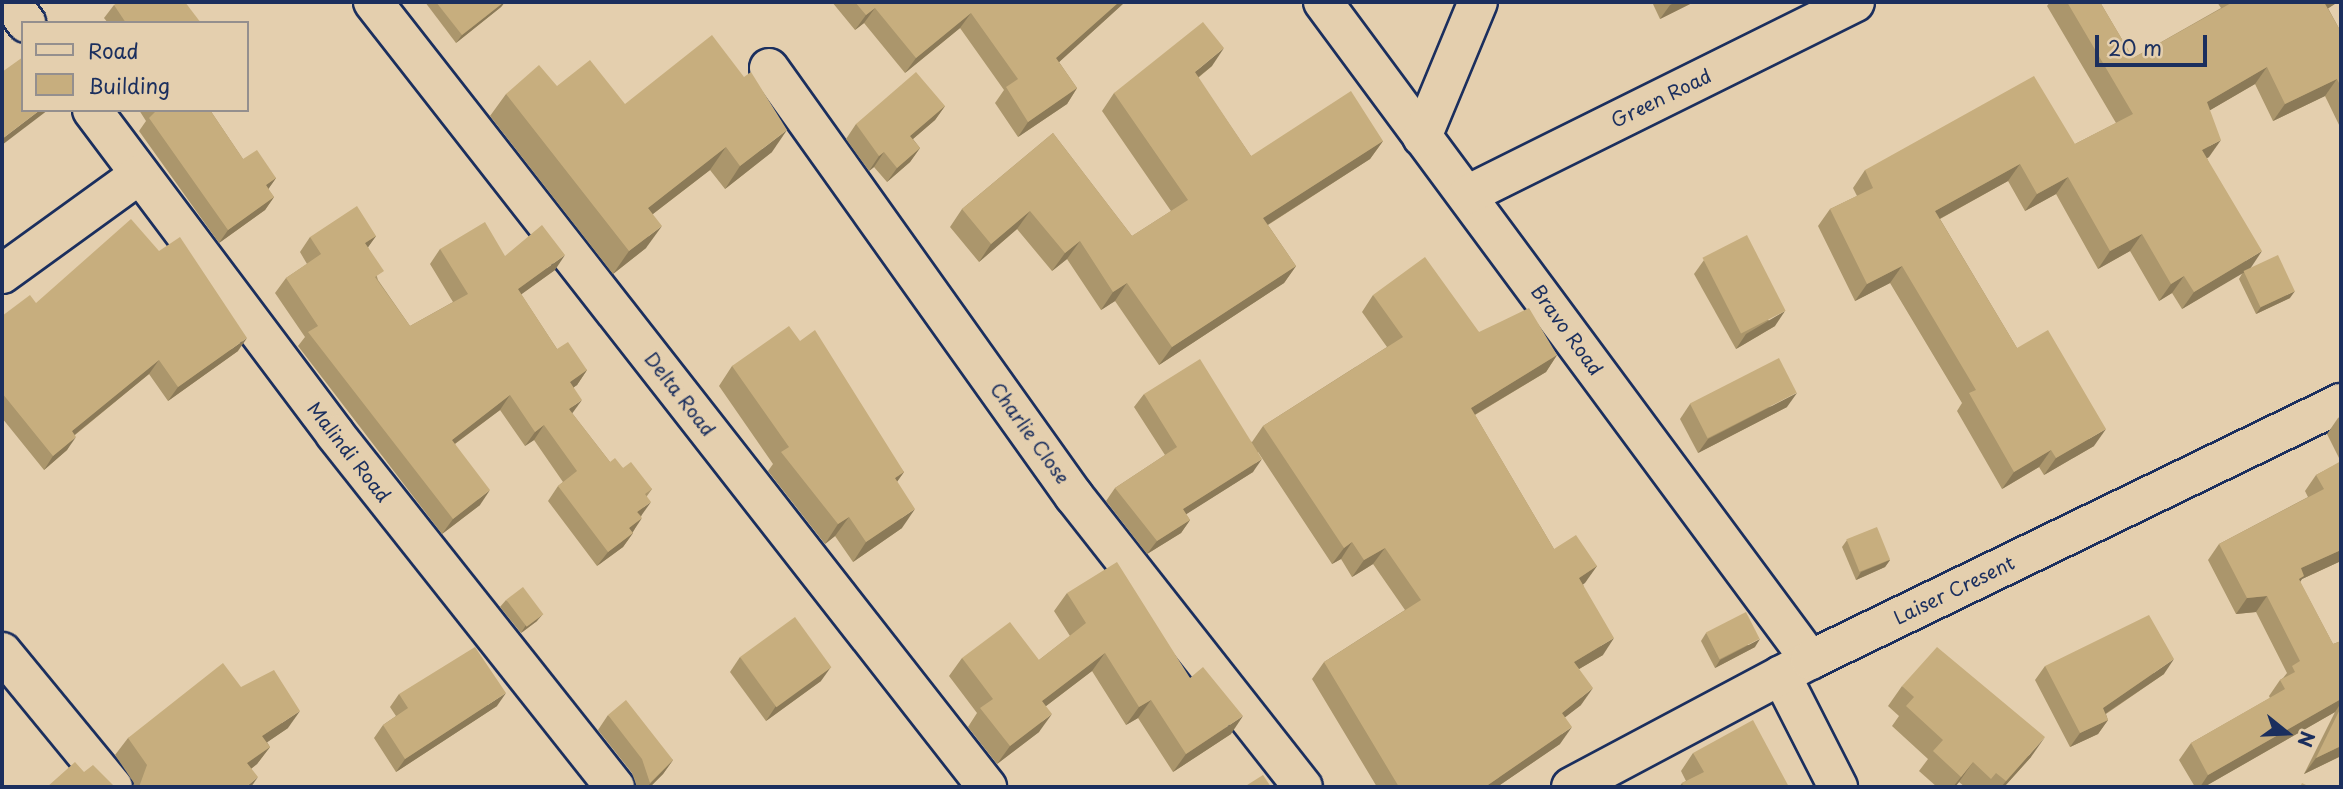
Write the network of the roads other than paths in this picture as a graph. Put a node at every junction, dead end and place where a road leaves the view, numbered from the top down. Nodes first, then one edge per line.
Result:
1 (11, 2) edge
2 (373, 2) edge
3 (1323, 2) edge
4 (1478, 2) edge
5 (1855, 2) edge
6 (25, 21) edge
7 (769, 68) dead end
8 (94, 112) edge
9 (1422, 136) junction
10 (140, 174) junction
11 (1467, 195) junction
12 (2, 274) edge
13 (2341, 403) edge
14 (2, 652) edge
15 (1795, 668) junction
16 (113, 787) edge
17 (615, 787) edge
18 (987, 787) edge
19 (1303, 787) edge
20 (1571, 787) edge
21 (1838, 787) edge

1 - 6 street
2 - 18 street, Delta Road
3 - 9 street, Bravo Road
4 - 9 street
5 - 11 street, Green Road
7 - 19 street, Charlie Close
8 - 10 street, Malindi Road
9 - 11 street, Bravo Road
10 - 12 street
10 - 17 street, Malindi Road
11 - 15 street, Bravo Road
13 - 15 street, Laiser Cresent
14 - 16 street
15 - 20 street, Laiser Cresent
15 - 21 street, Bravo Road

